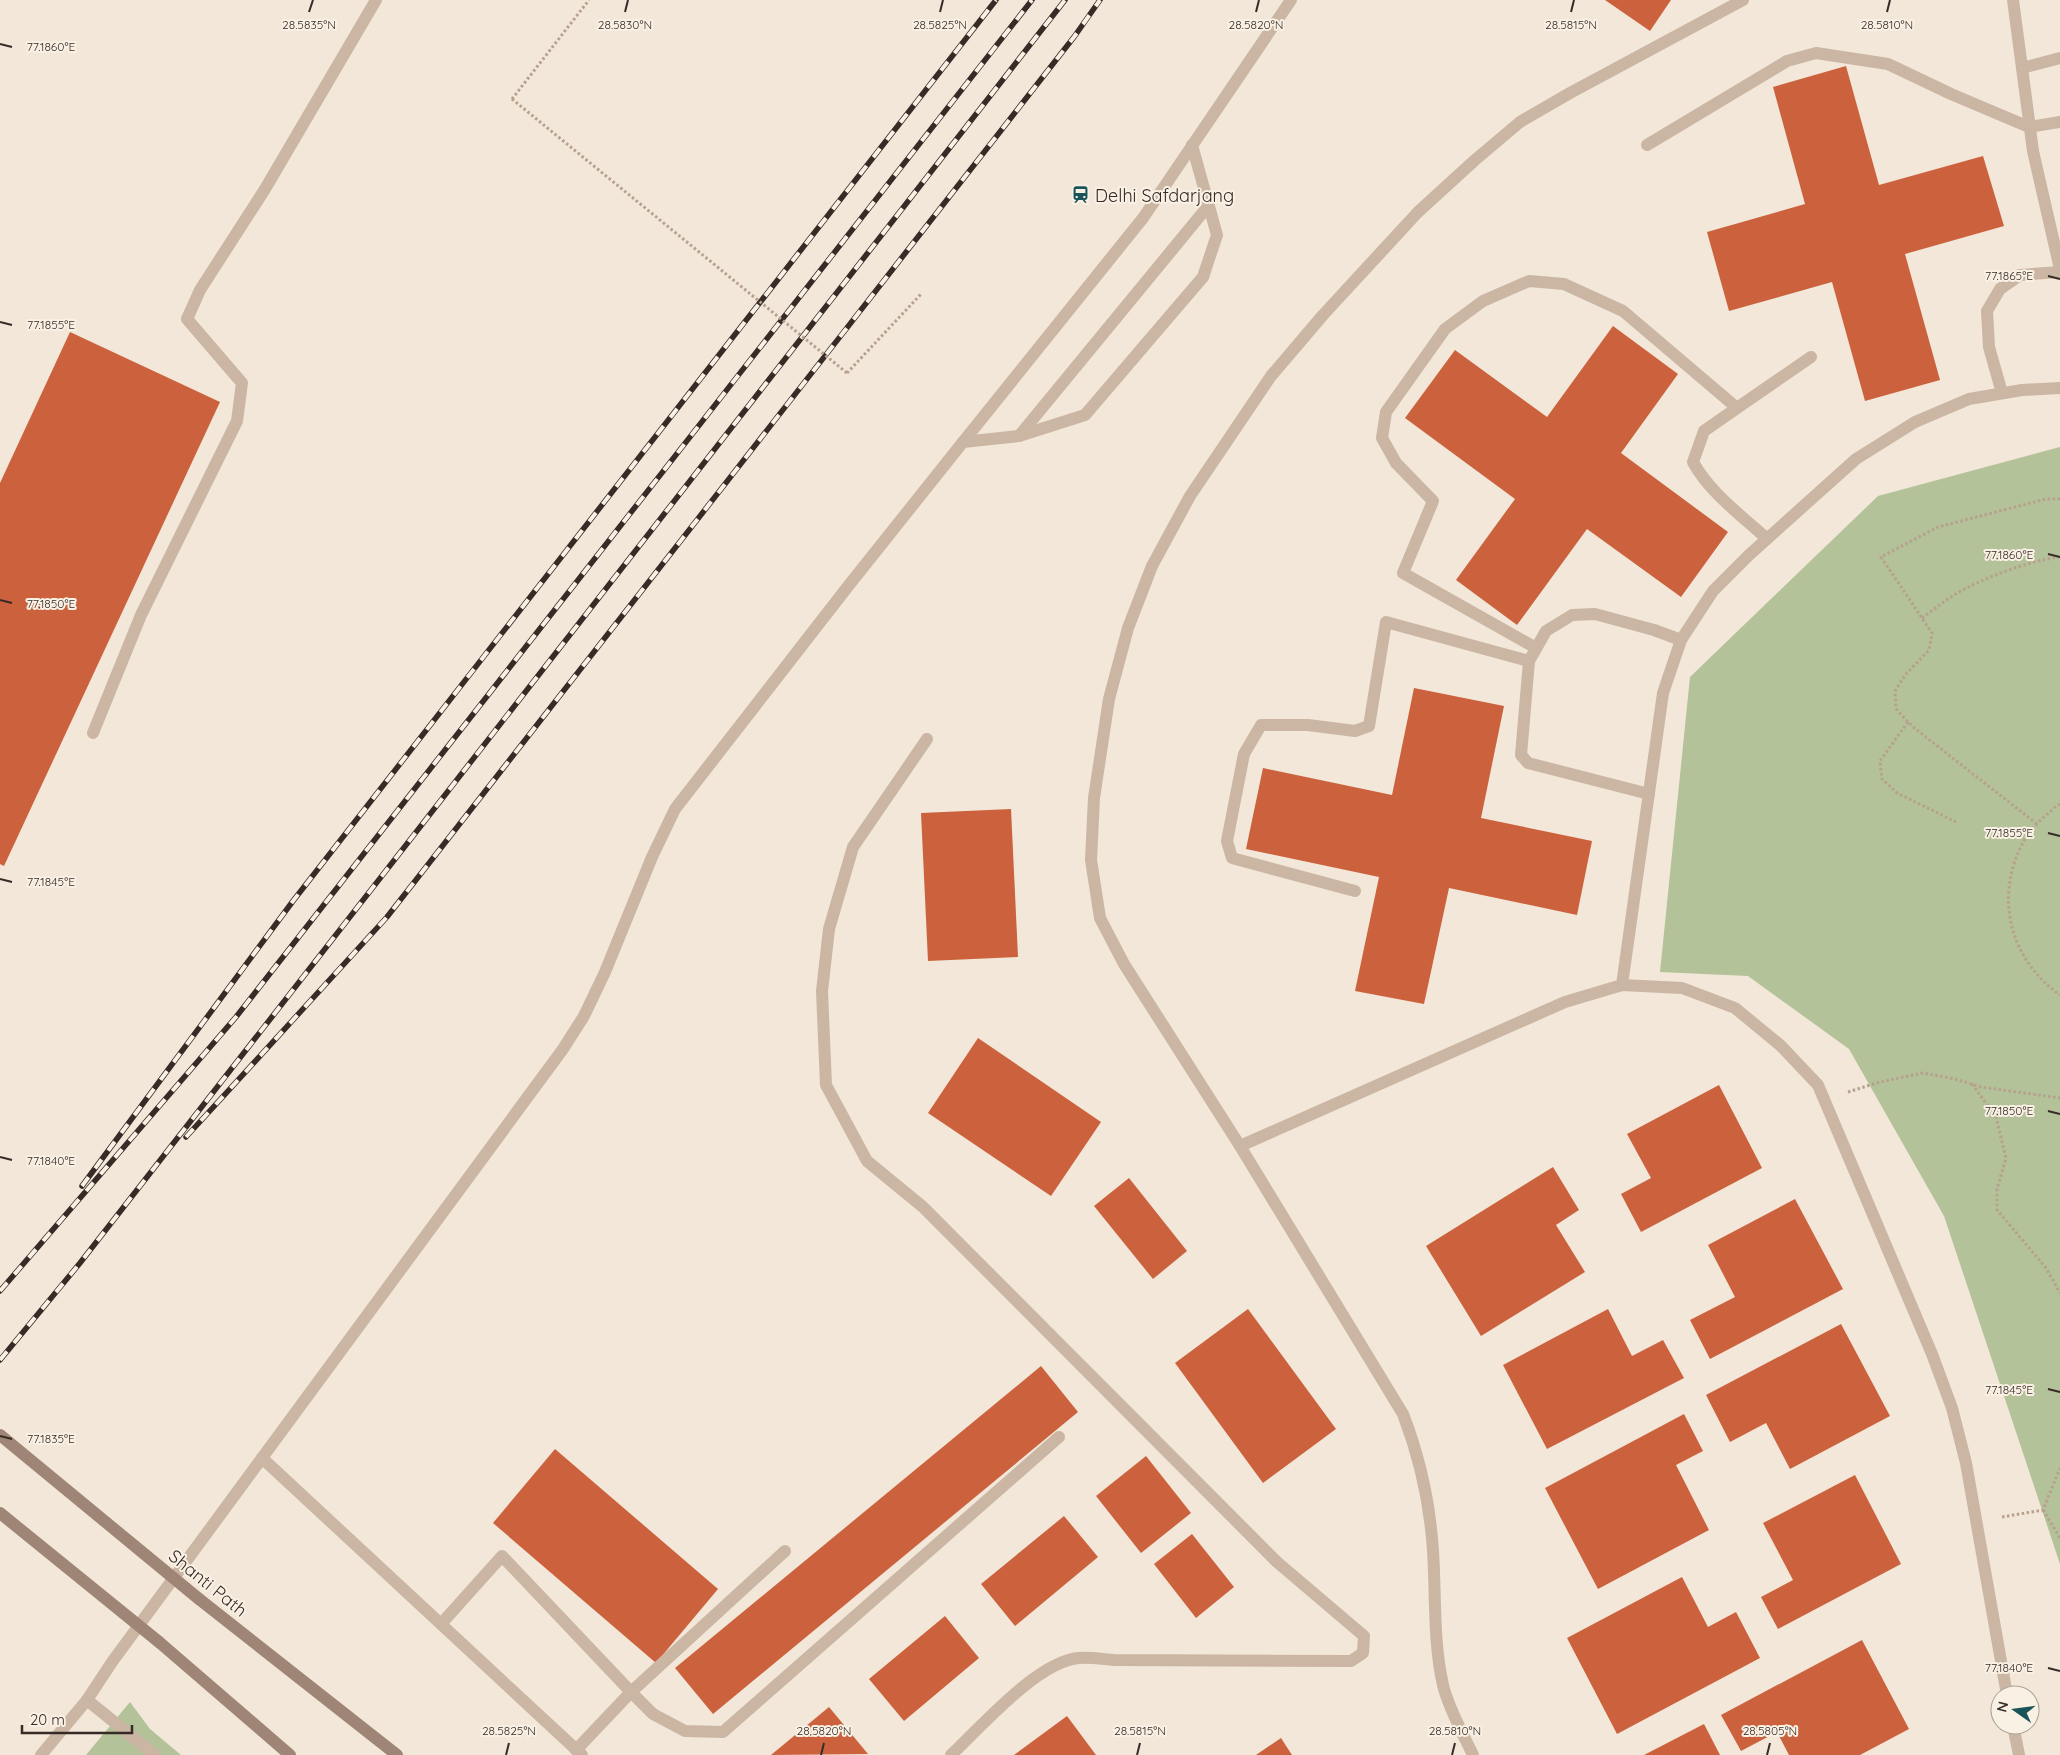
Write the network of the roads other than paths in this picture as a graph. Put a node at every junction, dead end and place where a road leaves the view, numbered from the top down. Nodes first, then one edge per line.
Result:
1 (376, 0) edge
2 (1291, 0) edge
3 (1743, 0) edge
4 (2013, 0) edge
5 (2060, 58) edge
6 (2022, 68) junction
7 (2060, 122) edge
8 (2029, 128) junction
9 (1192, 145) junction
10 (1647, 145) dead end
11 (1209, 205) junction
12 (2060, 271) edge
13 (1811, 358) dead end
14 (2060, 388) edge
15 (2002, 393) junction
16 (1738, 408) junction
17 (1019, 436) junction
18 (963, 442) junction
19 (1767, 539) junction
20 (1681, 640) junction
21 (1536, 648) junction
22 (1529, 661) junction
23 (93, 733) dead end
24 (927, 738) dead end
25 (1649, 794) junction
26 (1355, 891) dead end
27 (1622, 985) junction
28 (1240, 1146) junction
29 (0, 1435) edge
30 (1060, 1437) dead end
31 (262, 1458) junction
32 (0, 1513) edge
33 (785, 1551) dead end
34 (441, 1624) junction
35 (2006, 1685) edge
36 (631, 1692) junction
37 (87, 1700) junction
38 (2015, 1735) edge
39 (579, 1752) edge
40 (41, 1755) edge
41 (156, 1755) edge
42 (290, 1755) edge
43 (397, 1755) edge
44 (951, 1755) edge
45 (1473, 1755) edge
46 (2020, 1755) edge

1 - 23 street
2 - 9 street
3 - 28 street
4 - 6 street
5 - 6 street
6 - 8 street
7 - 8 street
8 - 10 street
8 - 12 street
9 - 11 street
9 - 18 street
11 - 17 street
11 - 17 street
12 - 15 street
13 - 16 street
14 - 15 street
15 - 19 street
16 - 19 street
16 - 21 street
17 - 18 street
18 - 31 street
19 - 20 street
20 - 21 street
20 - 25 street
21 - 22 street
22 - 25 street
22 - 26 street
24 - 44 street
25 - 27 street
27 - 28 street
27 - 35 street
28 - 45 street
29 - 43 main road, Shanti Path, bridge
30 - 36 street
31 - 34 street
31 - 37 street
32 - 42 main road, bridge
33 - 36 street
34 - 36 street
34 - 39 street
36 - 39 street
37 - 40 street
37 - 41 street
38 - 46 street

